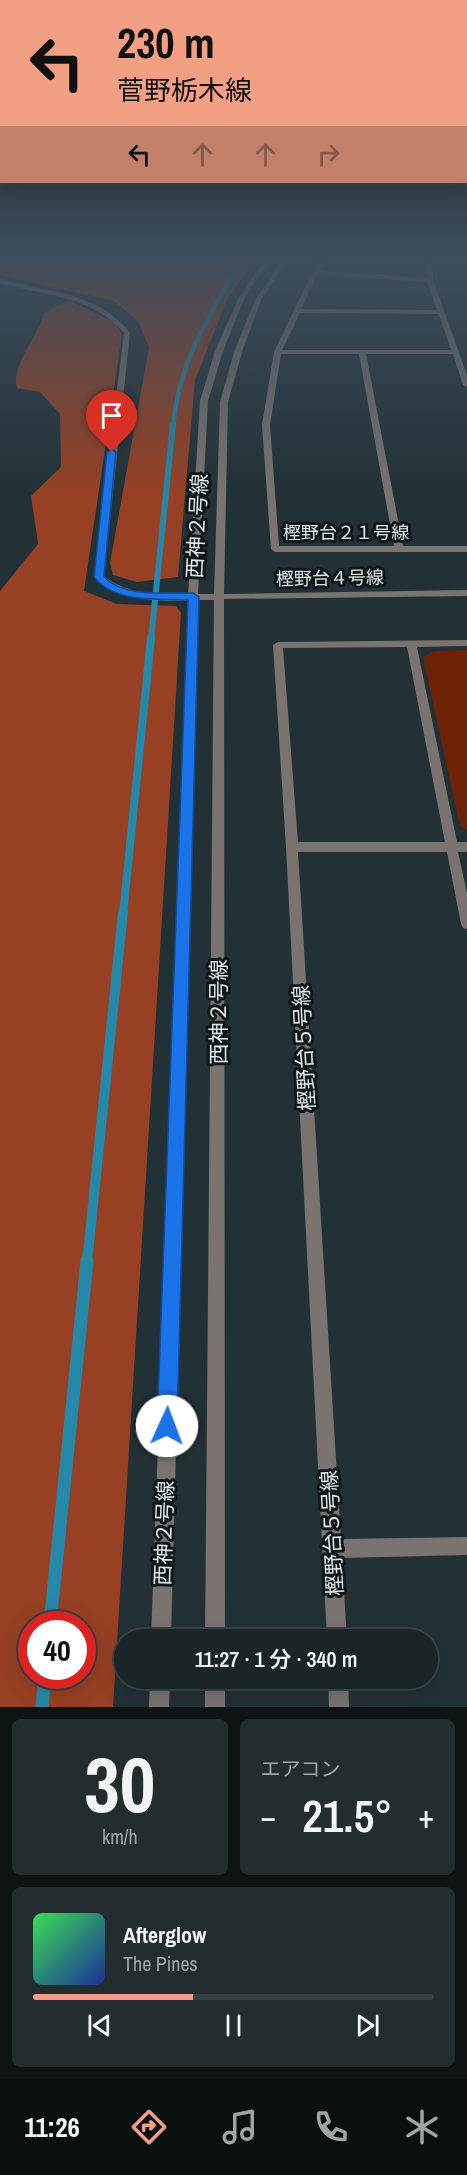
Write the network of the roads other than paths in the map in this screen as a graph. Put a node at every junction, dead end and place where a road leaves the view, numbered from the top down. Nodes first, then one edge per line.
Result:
1 (127, 336) edge
2 (225, 336) edge
3 (244, 336) edge
4 (285, 336) edge
5 (450, 336) edge
6 (278, 352) junction
7 (456, 352) junction
8 (362, 353) junction
9 (467, 385) edge
10 (399, 548) junction
11 (467, 549) edge
12 (467, 593) edge
13 (219, 596) junction
14 (193, 597) junction
15 (411, 644) junction
16 (467, 644) edge
17 (292, 847) junction
18 (454, 847) junction
19 (467, 847) edge
20 (467, 924) edge
21 (467, 1546) edge
22 (333, 1549) junction
23 (161, 1629) edge
24 (215, 1629) edge
25 (337, 1629) edge
26 (160, 1689) edge
27 (215, 1689) edge
28 (338, 1689) edge
29 (159, 1707) edge
30 (215, 1707) edge
31 (339, 1707) edge

1 - 14 street, 樫野台４号線
2 - 14 street, 西神２号線
3 - 13 street, 西神２号線
4 - 6 street, 樫野台２１号線
5 - 7 street
6 - 8 street
6 - 10 street, 樫野台２１号線
7 - 8 street
7 - 9 street
8 - 10 street
10 - 11 street, 樫野台２１号線
12 - 13 street, 樫野台４号線
13 - 14 street, 樫野台４号線
13 - 24 street, 西神２号線
14 - 23 street, 西神２号線
15 - 16 street, 樫野台５号線
15 - 17 street, 樫野台５号線
15 - 18 street
17 - 18 street
17 - 22 street, 樫野台５号線
18 - 19 street
18 - 20 street
21 - 22 street
22 - 25 street, 樫野台５号線
26 - 29 street
27 - 30 street
28 - 31 street

